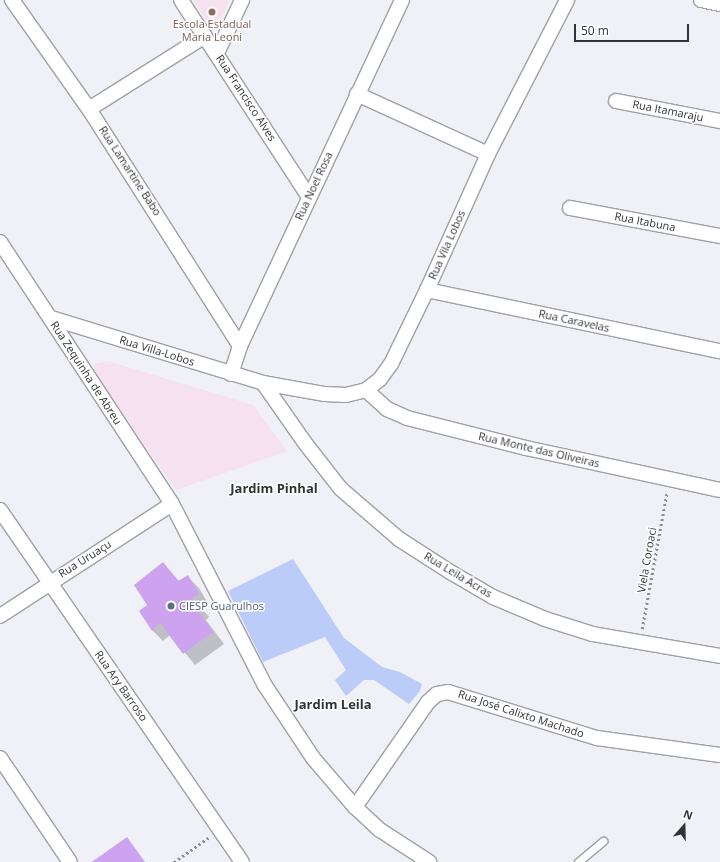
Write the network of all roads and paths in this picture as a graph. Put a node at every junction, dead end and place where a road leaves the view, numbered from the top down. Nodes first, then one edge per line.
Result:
1 (12, 0) edge
2 (181, 0) edge
3 (242, 0) edge
4 (402, 0) edge
5 (567, 0) edge
6 (702, 0) edge
7 (720, 4) edge
8 (205, 36) junction
9 (217, 53) junction
10 (357, 94) junction
11 (616, 101) dead end
12 (89, 109) junction
13 (720, 121) edge
14 (488, 154) junction
15 (309, 197) junction
16 (570, 208) dead end
17 (720, 236) edge
18 (0, 242) edge
19 (427, 290) junction
20 (51, 318) junction
21 (240, 346) junction
22 (720, 351) edge
23 (231, 374) junction
24 (263, 383) junction
25 (366, 390) junction
26 (669, 480) junction
27 (720, 490) edge
28 (172, 504) junction
29 (0, 510) edge
30 (49, 582) junction
31 (0, 616) edge
32 (640, 644) junction
33 (720, 656) edge
34 (720, 755) edge
35 (0, 758) edge
36 (355, 807) junction
37 (220, 830) junction
38 (603, 841) dead end
39 (70, 862) edge
40 (174, 862) edge
41 (242, 862) edge
42 (429, 862) edge
43 (578, 862) edge

1 - 12 street, Rua Lamartine Babo
2 - 8 street, Rua Francisco Alves
3 - 9 street
4 - 10 street, Rua Noel Rosa
5 - 14 street, Rua Vila Lobos
6 - 7 street
8 - 9 street, Rua Francisco Alves
8 - 12 street
9 - 15 street, Rua Francisco Alves
10 - 14 street
10 - 15 street, Rua Noel Rosa
11 - 13 street, Rua Itamaraju
12 - 21 street, Rua Lamartine Babo
14 - 19 street, Rua Vila Lobos
15 - 21 street, Rua Noel Rosa
16 - 17 street, Rua Itabuna
18 - 20 street, Rua Zequinha de Abreu
19 - 22 street, Rua Caravelas
19 - 25 street, Rua Vila Lobos
20 - 23 street, Rua Villa-Lobos
20 - 28 street, Rua Zequinha de Abreu
21 - 23 street, Rua Noel Rosa
23 - 24 street, Rua Villa-Lobos
24 - 25 street
24 - 32 street, Rua Leila Acras
25 - 26 street, Rua Monte das Oliveiras
26 - 27 street, Rua Monte das Oliveiras
26 - 32 path, Viela Coroaci
28 - 30 street, Rua Uruaçu
28 - 36 street, Rua Zequinha de Abreu
29 - 30 street, Rua Ary Barroso
30 - 31 street, Rua Uruaçu
30 - 37 street, Rua Ary Barroso
32 - 33 street, Rua Leila Acras
34 - 36 street, Rua José Calixto Machado
35 - 39 street
36 - 42 street, Rua Zequinha de Abreu
37 - 40 path
37 - 41 street, Rua Ary Barroso
38 - 43 lane

